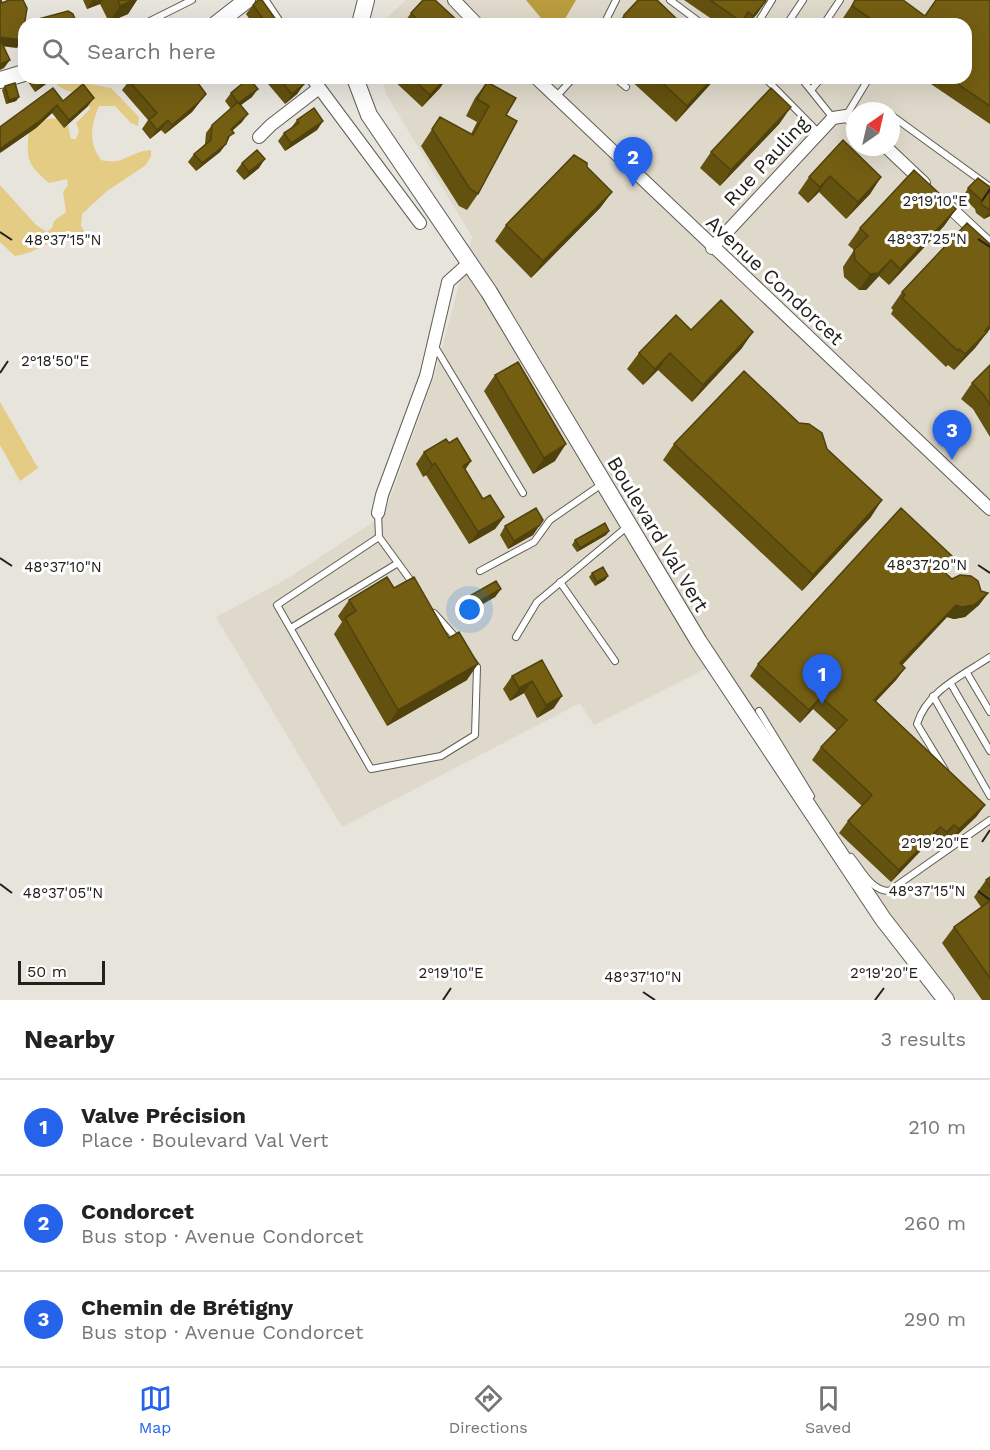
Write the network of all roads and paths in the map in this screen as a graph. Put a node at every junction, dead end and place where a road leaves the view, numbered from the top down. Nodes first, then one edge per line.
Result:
1 (192, 0) edge
2 (247, 0) edge
3 (262, 0) edge
4 (366, 0) edge
5 (454, 0) edge
6 (465, 0) edge
7 (616, 0) edge
8 (670, 0) edge
9 (772, 0) edge
10 (803, 0) edge
11 (840, 0) edge
12 (156, 18) edge
13 (224, 18) edge
14 (274, 18) edge
15 (362, 18) edge
16 (471, 18) edge
17 (478, 18) edge
18 (607, 18) edge
19 (694, 18) edge
20 (761, 18) edge
21 (791, 18) edge
22 (828, 18) edge
23 (18, 75) edge
24 (0, 80) edge
25 (315, 84) edge
26 (317, 84) edge
27 (357, 84) edge
28 (542, 84) edge
29 (568, 84) edge
30 (622, 84) edge
31 (771, 84) edge
32 (807, 84) edge
33 (816, 84) edge
34 (866, 84) edge
35 (626, 87) dead end
36 (812, 89) junction
37 (556, 97) junction
38 (858, 102) edge
39 (833, 118) junction
40 (846, 118) edge
41 (900, 122) edge
42 (819, 133) junction
43 (259, 137) dead end
44 (896, 156) edge
45 (990, 187) edge
46 (420, 223) dead end
47 (990, 245) edge
48 (712, 248) junction
49 (470, 263) junction
50 (434, 344) junction
51 (603, 483) junction
52 (523, 494) dead end
53 (990, 509) edge
54 (378, 513) joint
55 (629, 525) junction
56 (379, 537) junction
57 (398, 562) junction
58 (480, 571) dead end
59 (560, 582) junction
60 (417, 590) edge
61 (431, 608) edge
62 (291, 628) junction
63 (516, 637) dead end
64 (461, 644) edge
65 (466, 652) edge
66 (990, 657) edge
67 (615, 661) dead end
68 (967, 673) junction
69 (951, 684) junction
70 (933, 696) junction
71 (759, 711) dead end
72 (990, 712) edge
73 (990, 751) edge
74 (948, 775) edge
75 (990, 796) edge
76 (990, 820) edge
77 (946, 1000) edge

1 - 12 lane
2 - 13 street
3 - 14 street
4 - 15 street
5 - 16 street
6 - 17 street
7 - 18 lane
8 - 19 lane
9 - 20 lane
10 - 21 lane
11 - 22 lane
23 - 24 street
25 - 43 street
26 - 46 street
27 - 49 street, Boulevard Val Vert
28 - 37 street, Avenue Condorcet
29 - 37 lane
30 - 35 lane
31 - 42 lane
32 - 36 lane
33 - 36 lane
34 - 38 lane
36 - 39 lane
37 - 48 street, Avenue Condorcet
39 - 40 street, Rue Pauling
39 - 42 street, Rue Pauling
41 - 45 lane
42 - 48 street, Rue Pauling
44 - 47 street
48 - 53 street, Avenue Condorcet
49 - 50 street
49 - 51 street, Boulevard Val Vert
50 - 52 lane
50 - 54 street
51 - 55 street, Boulevard Val Vert
51 - 58 lane
54 - 56 lane
55 - 59 lane
55 - 77 street, Boulevard Val Vert
56 - 57 lane
56 - 62 lane
57 - 60 lane
57 - 62 lane
59 - 63 lane
59 - 67 lane
61 - 64 lane
62 - 65 lane
66 - 68 lane
68 - 69 lane
68 - 72 lane
69 - 70 lane
69 - 73 lane
70 - 74 lane
70 - 75 lane
71 - 76 lane

